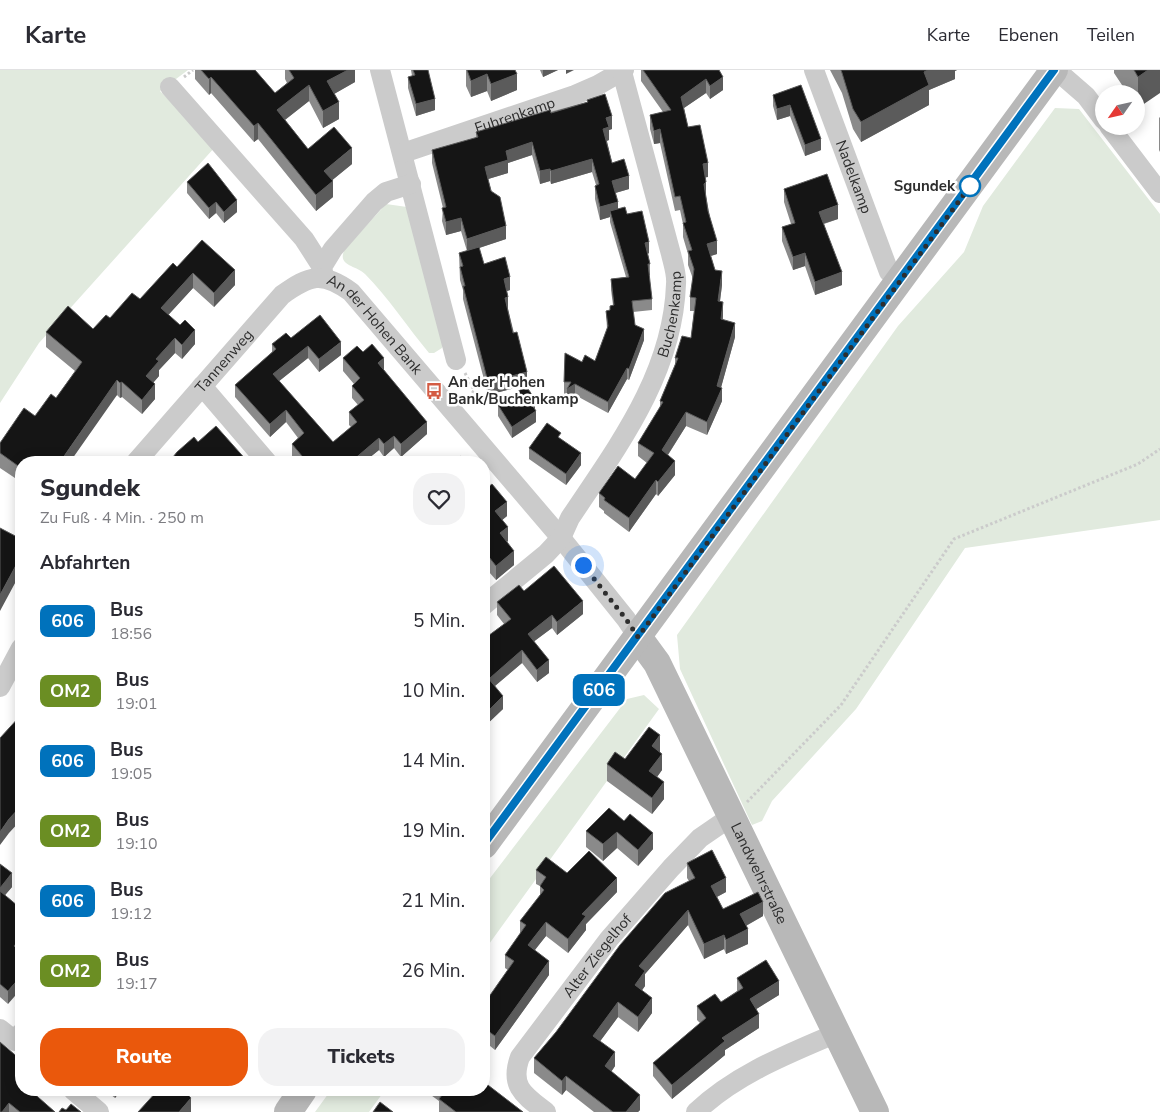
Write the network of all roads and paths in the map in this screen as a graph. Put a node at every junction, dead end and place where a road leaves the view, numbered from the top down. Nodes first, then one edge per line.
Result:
1 (380, 70) edge
2 (814, 70) edge
3 (1055, 70) edge
4 (623, 71) edge
5 (170, 87) dead end
6 (1095, 108) edge
7 (1116, 135) edge
8 (402, 153) junction
9 (411, 184) junction
10 (1160, 193) edge
11 (323, 272) junction
12 (900, 280) junction
13 (456, 360) joint
14 (202, 386) junction
15 (454, 415) junction
16 (1160, 449) edge
17 (141, 456) edge
18 (262, 456) edge
19 (490, 456) edge
20 (490, 456) edge
21 (561, 538) junction
22 (490, 600) edge
23 (638, 637) junction
24 (15, 659) edge
25 (0, 687) edge
26 (732, 816) junction
27 (490, 836) edge
28 (837, 1032) junction
29 (80, 1096) edge
30 (299, 1096) edge
31 (99, 1112) edge
32 (288, 1112) edge
33 (546, 1112) edge
34 (696, 1112) edge
35 (875, 1112) edge

1 - 8 street
2 - 12 street, Nadelkamp
3 - 6 street
3 - 12 main road
4 - 8 street, Fuhrenkamp
4 - 21 street, Buchenkamp
5 - 11 street, An der Hohen Bank
7 - 10 street
8 - 9 street
9 - 11 street, An der Hohen Bank
9 - 13 street
11 - 14 street, Tannenweg
11 - 15 street, An der Hohen Bank
12 - 23 main road
13 - 15 path
14 - 17 street, Tannenweg
14 - 18 street
15 - 20 street, An der Hohen Bank
16 - 26 path
19 - 21 street, An der Hohen Bank
21 - 22 street, Buchenkamp
21 - 23 street, An der Hohen Bank
23 - 26 main road, Landwehrstraße
23 - 27 main road
24 - 25 street
26 - 28 main road, Landwehrstraße
26 - 33 street, Alter Ziegelhof
28 - 34 street
28 - 35 main road, Landwehrstraße
29 - 31 street
30 - 32 main road

